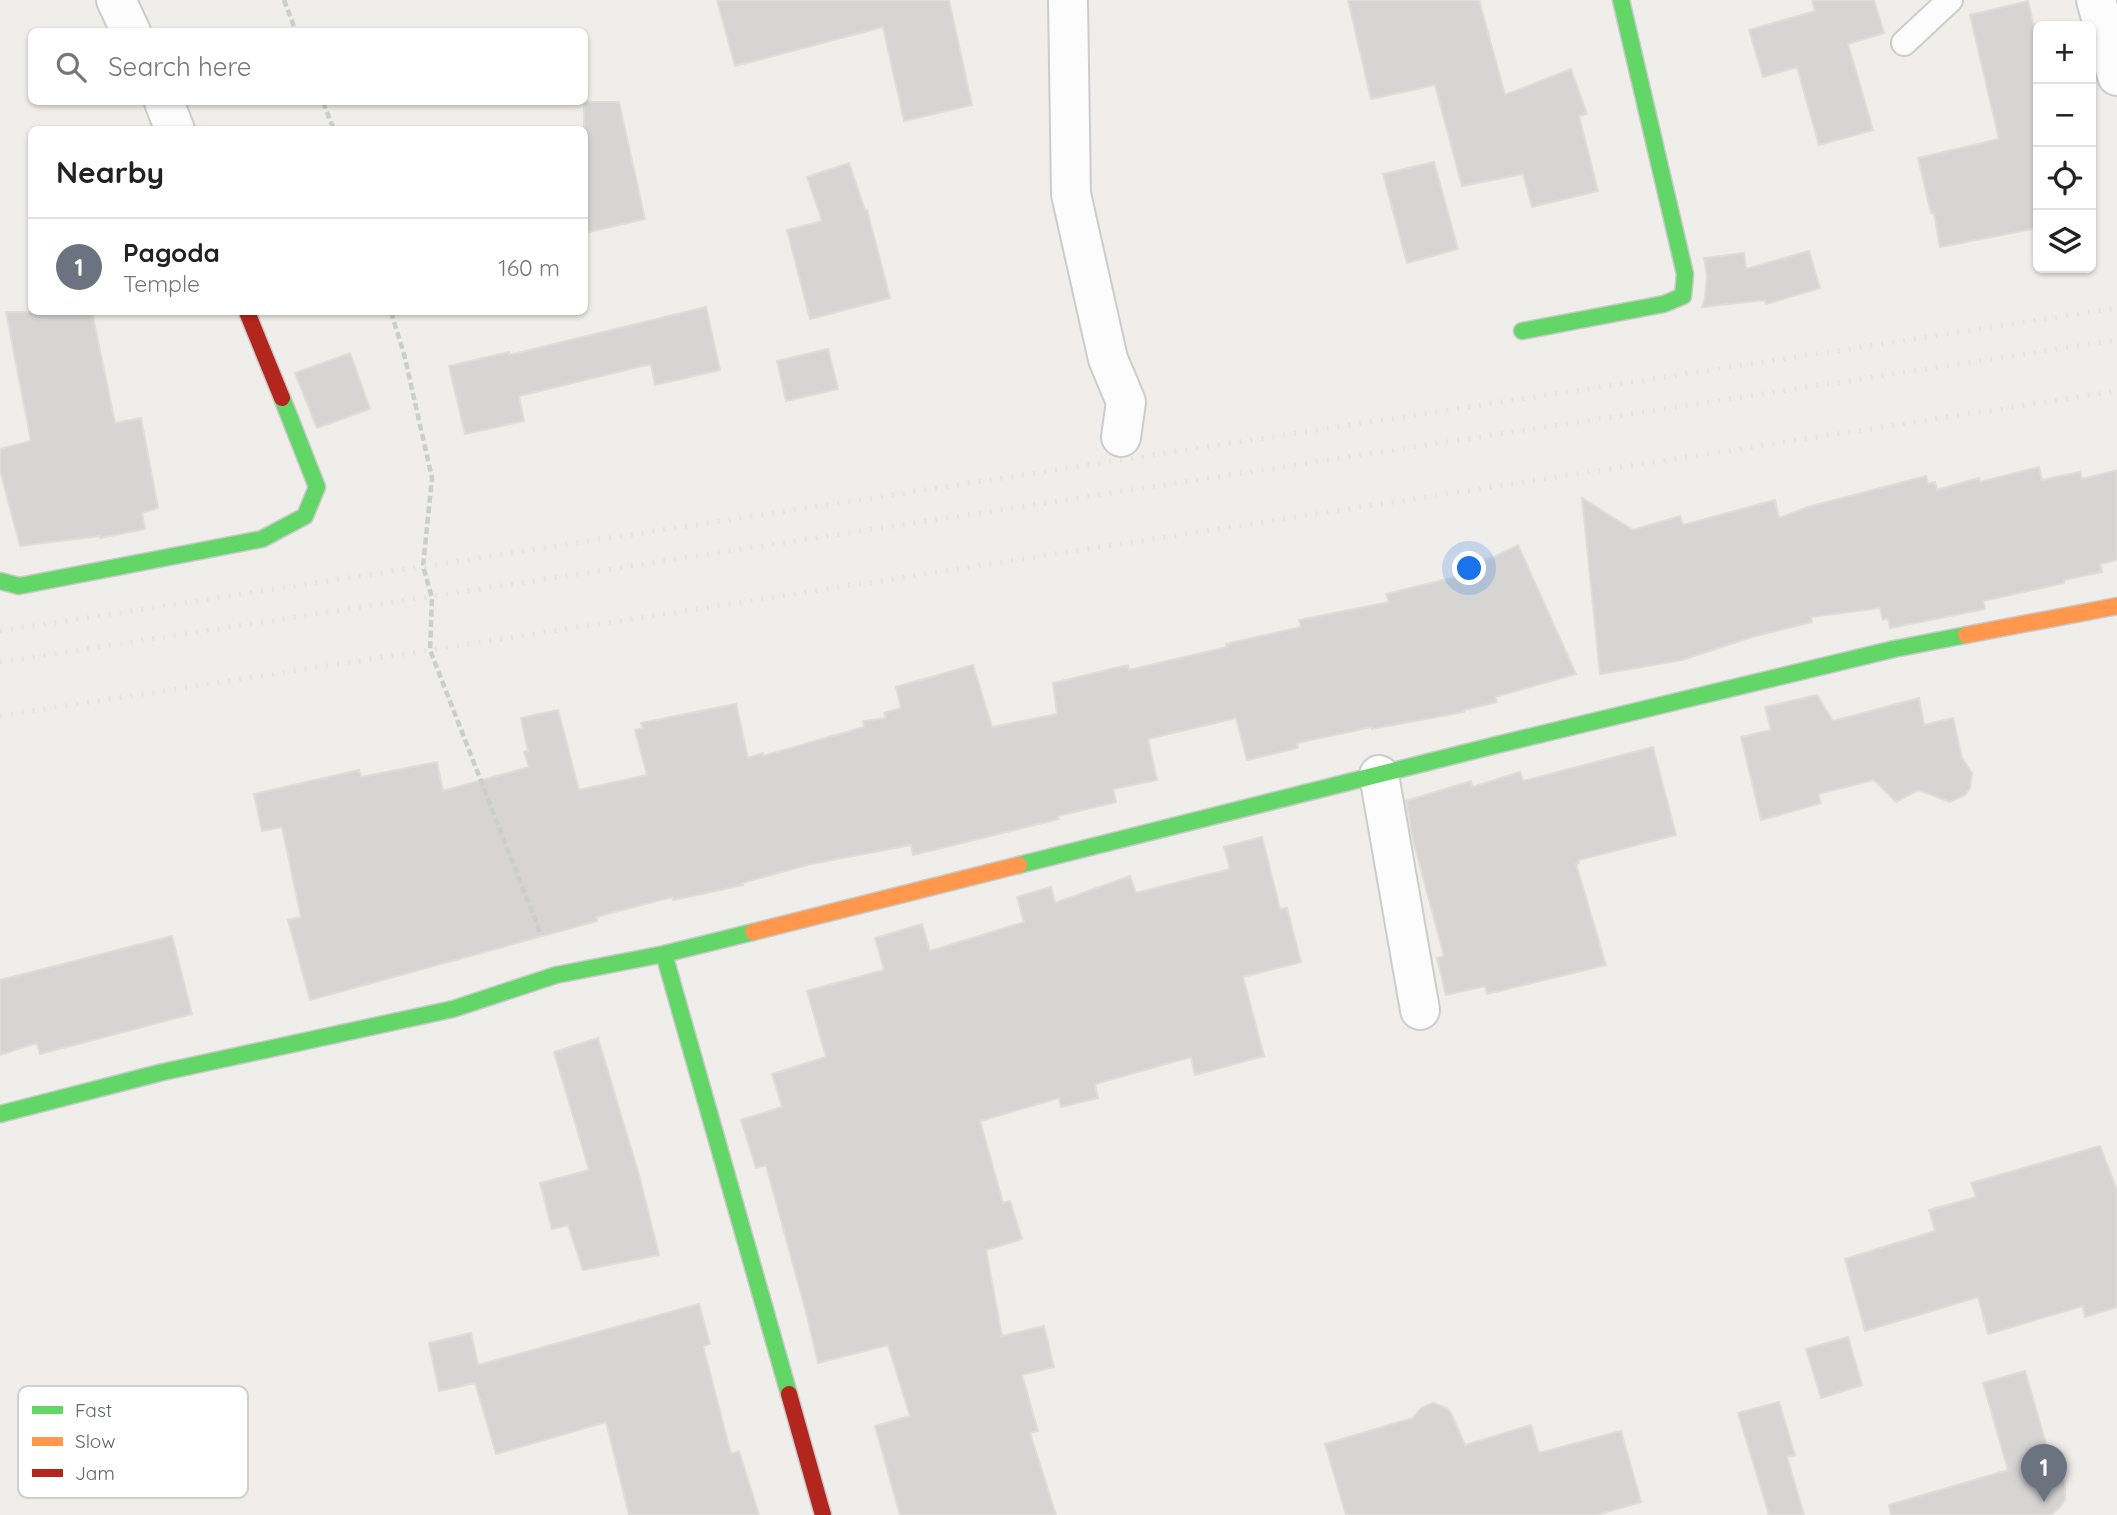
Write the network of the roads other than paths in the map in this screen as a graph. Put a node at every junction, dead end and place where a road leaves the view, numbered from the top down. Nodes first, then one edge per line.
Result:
1 (116, 0) edge
2 (1068, 0) edge
3 (1621, 0) edge
4 (1950, 0) edge
5 (2096, 0) edge
6 (129, 28) edge
7 (1904, 43) dead end
8 (2117, 76) edge
9 (165, 105) edge
10 (173, 126) edge
11 (248, 315) edge
12 (1522, 331) dead end
13 (1121, 438) dead end
14 (0, 581) edge
15 (2117, 606) edge
16 (1378, 775) junction
17 (664, 954) junction
18 (1420, 1010) dead end
19 (0, 1114) edge
20 (823, 1515) edge

1 - 6 street
2 - 13 street
3 - 12 street
4 - 7 lane
5 - 8 street
9 - 10 street
11 - 14 street
15 - 16 street
16 - 17 street
16 - 18 street
17 - 19 street
17 - 20 street

